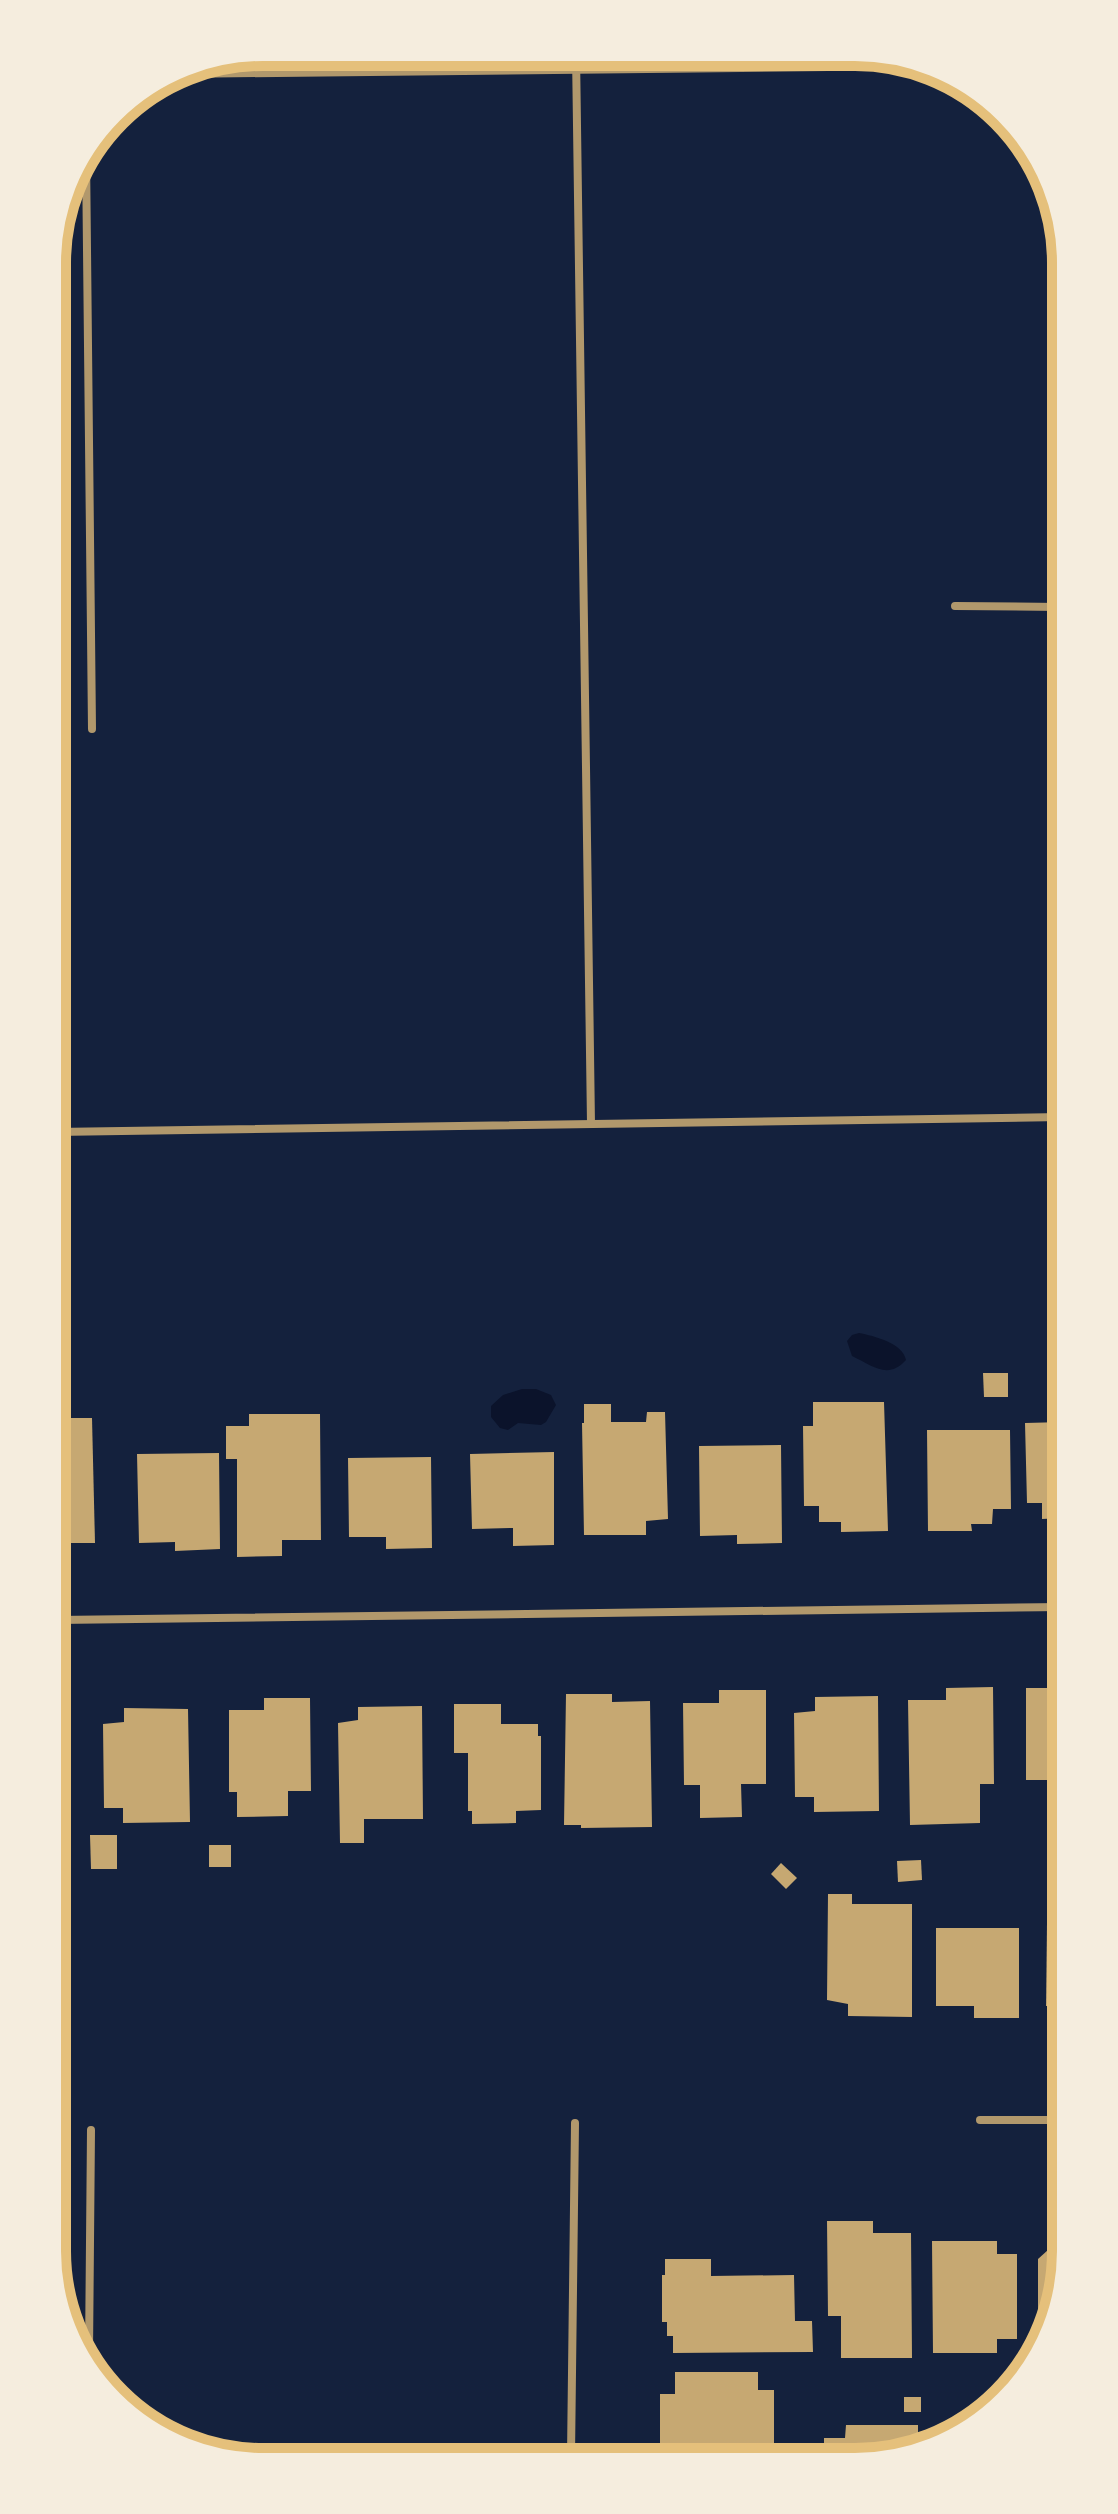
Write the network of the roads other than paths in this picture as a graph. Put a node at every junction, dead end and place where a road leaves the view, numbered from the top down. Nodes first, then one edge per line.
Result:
1 (870, 66) edge
2 (576, 68) junction
3 (211, 73) edge
4 (86, 176) edge
5 (955, 606) dead end
6 (1052, 607) edge
7 (92, 729) dead end
8 (1052, 1117) edge
9 (591, 1124) junction
10 (66, 1132) edge
11 (1052, 1607) edge
12 (66, 1620) edge
13 (980, 2120) dead end
14 (1052, 2120) edge
15 (575, 2123) dead end
16 (91, 2130) dead end
17 (89, 2343) edge
18 (571, 2448) edge

1 - 2 street
2 - 3 street
2 - 9 street
4 - 7 street
5 - 6 street
8 - 9 street
9 - 10 street
11 - 12 street
13 - 14 street
15 - 18 street
16 - 17 street

